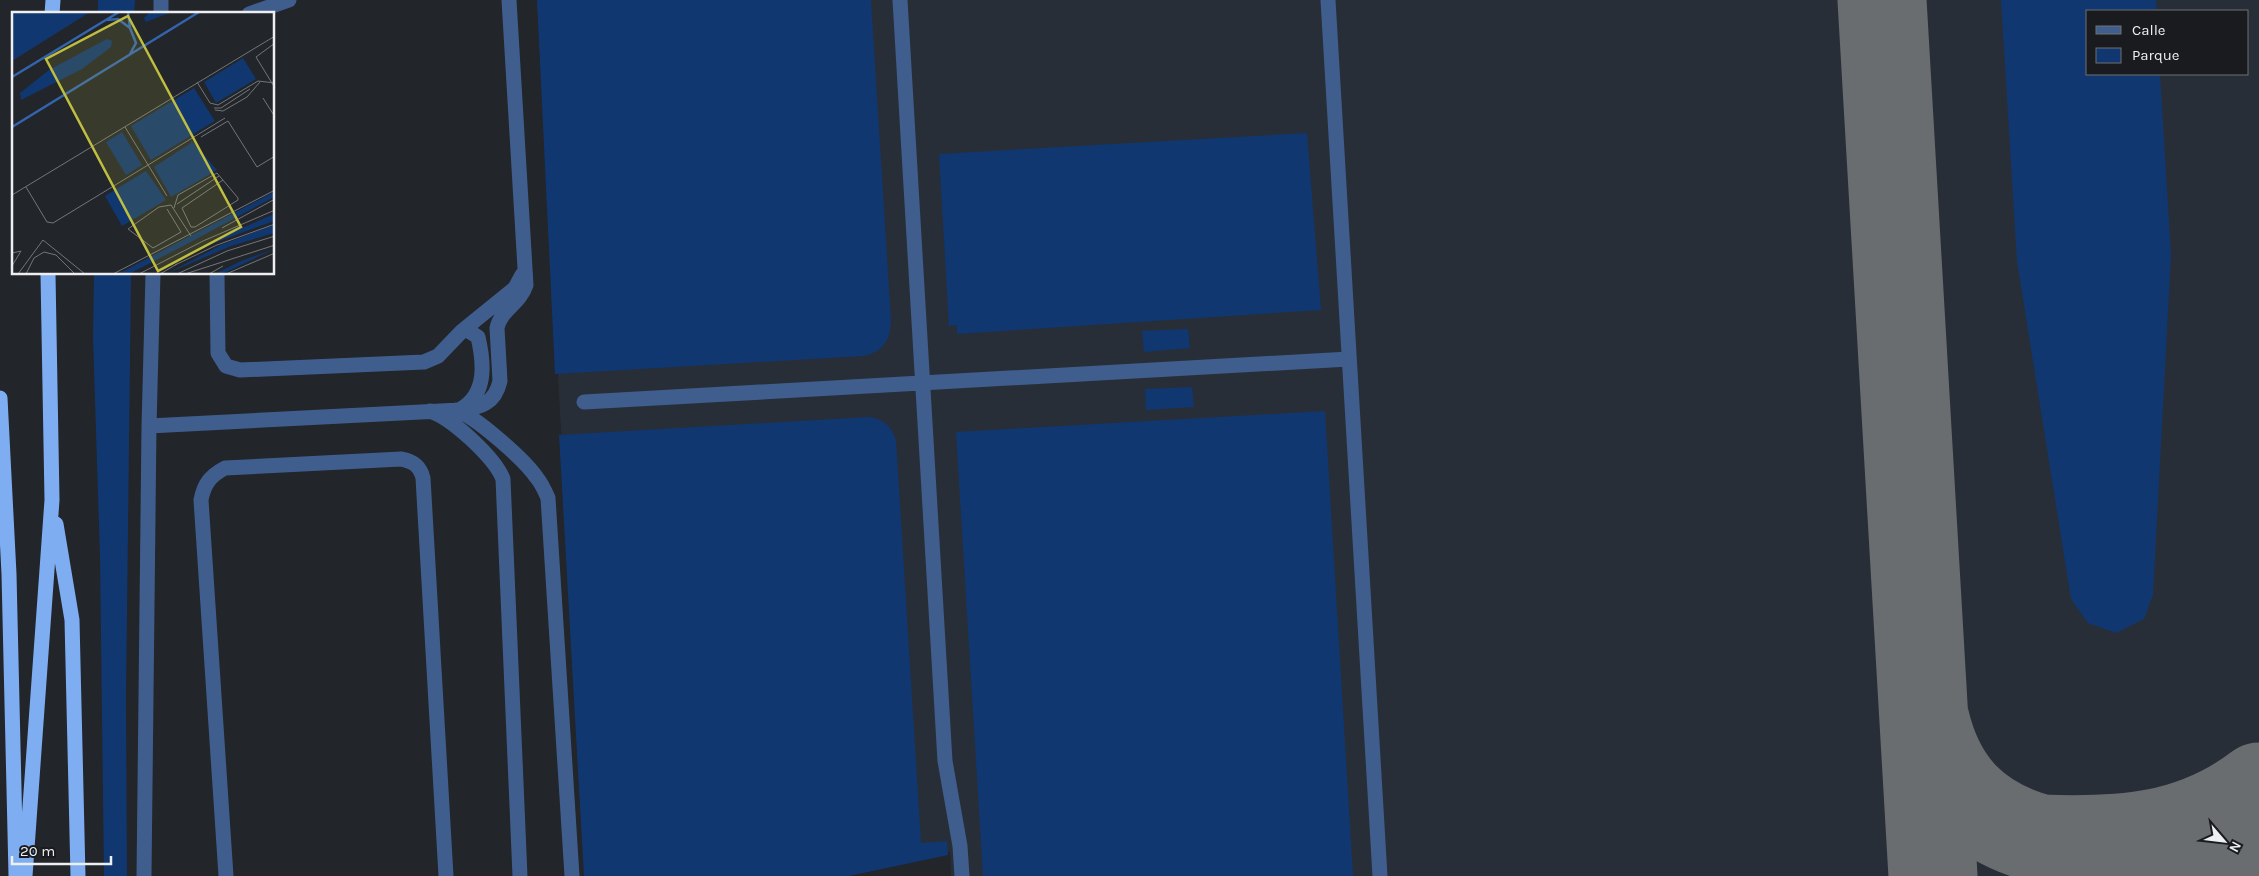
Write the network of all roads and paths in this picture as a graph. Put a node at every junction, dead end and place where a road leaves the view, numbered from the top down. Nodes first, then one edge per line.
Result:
1 (289, 0) edge
2 (509, 0) edge
3 (900, 0) edge
4 (1328, 0) edge
5 (256, 12) edge
6 (524, 267) junction
7 (48, 275) edge
8 (153, 275) edge
9 (218, 275) edge
10 (462, 331) junction
11 (1349, 360) junction
12 (922, 383) junction
13 (0, 398) edge
14 (584, 402) dead end
15 (458, 410) junction
16 (428, 411) junction
17 (149, 426) junction
18 (536, 476) junction
19 (503, 489) junction
20 (52, 500) junction
21 (16, 876) edge
22 (25, 876) edge
23 (78, 876) edge
24 (144, 876) edge
25 (226, 876) edge
26 (446, 876) edge
27 (520, 876) edge
28 (572, 876) edge
29 (962, 876) edge
30 (1380, 876) edge

1 - 5 street
2 - 6 street
3 - 12 street
4 - 11 street
6 - 10 street
6 - 15 street
7 - 20 highway
8 - 17 street
9 - 10 street
10 - 15 street
11 - 12 street
11 - 30 street
12 - 14 street
12 - 29 street
13 - 21 highway
15 - 16 street
15 - 18 street
16 - 17 street
16 - 19 street
17 - 24 street
18 - 19 street
18 - 28 street
19 - 27 street
20 - 22 highway
20 - 23 highway
25 - 26 street

